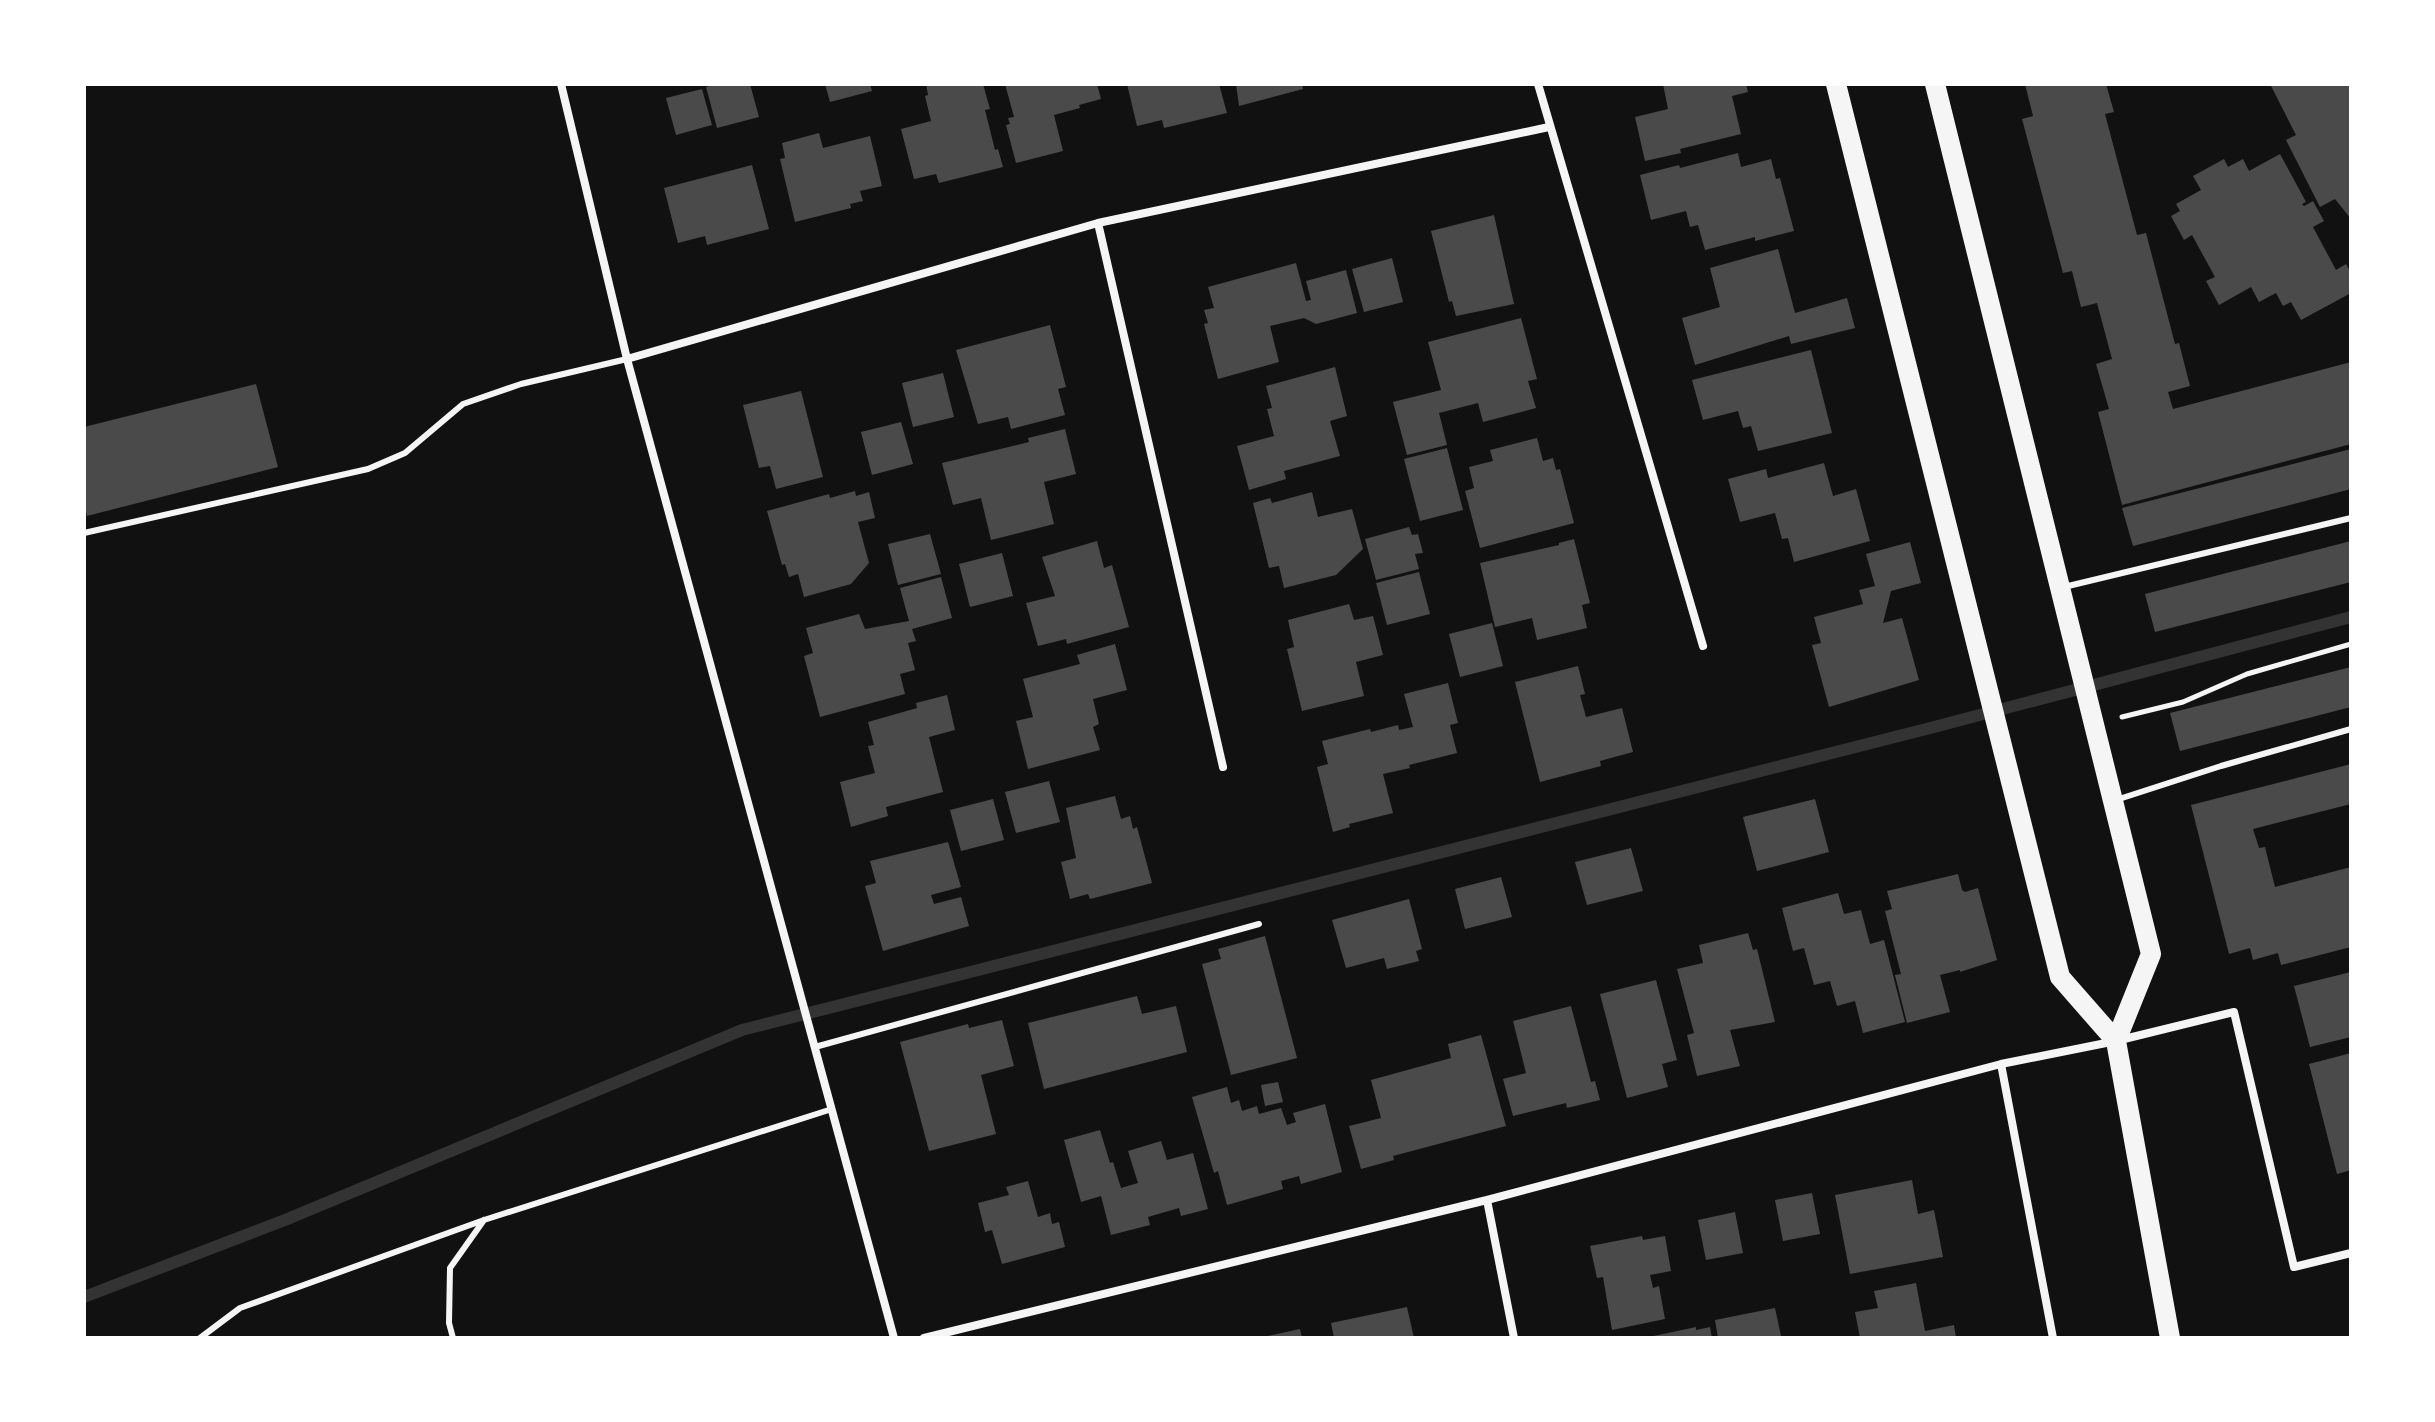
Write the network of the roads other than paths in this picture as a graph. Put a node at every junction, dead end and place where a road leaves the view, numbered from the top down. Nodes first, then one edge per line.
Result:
1 (561, 84) edge
2 (1538, 84) edge
3 (1836, 84) edge
4 (1935, 84) edge
5 (1549, 127) junction
6 (1098, 223) junction
7 (627, 359) junction
8 (2351, 518) edge
9 (84, 533) edge
10 (2060, 588) junction
11 (1703, 646) dead end
12 (2351, 729) edge
13 (1223, 767) dead end
14 (2113, 801) junction
15 (1259, 924) dead end
16 (2116, 1041) junction
17 (815, 1047) junction
18 (2001, 1064) junction
19 (832, 1109) junction
20 (1487, 1200) junction
21 (484, 1220) junction
22 (2351, 1253) edge
23 (200, 1338) edge
24 (453, 1338) edge
25 (894, 1338) edge
26 (924, 1338) edge
27 (1514, 1338) edge
28 (2053, 1338) edge
29 (2170, 1338) edge

1 - 7 street
2 - 5 street
3 - 16 main road
4 - 10 main road
5 - 6 street
5 - 11 street
6 - 7 street
6 - 13 street
7 - 9 lane
7 - 17 street
8 - 10 lane
10 - 14 main road
12 - 14 lane
14 - 16 main road
15 - 17 lane
16 - 18 street
16 - 22 street
16 - 29 main road
17 - 19 street
18 - 20 street
18 - 28 street
19 - 21 lane
19 - 25 street
20 - 26 street
20 - 27 street
21 - 23 lane
21 - 24 lane

